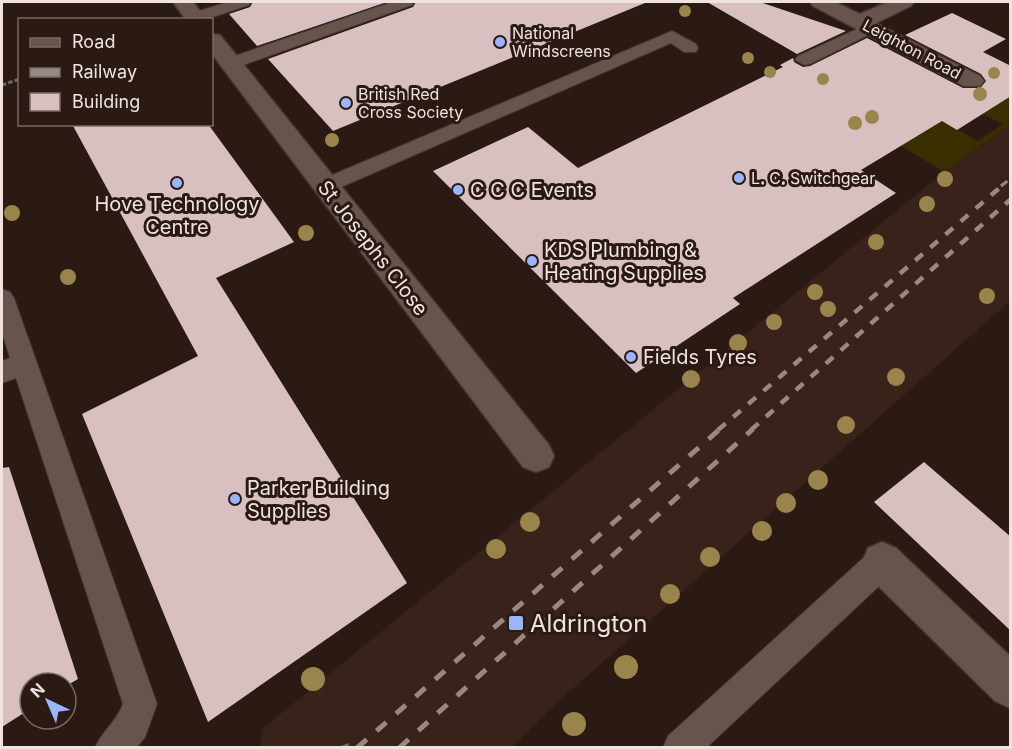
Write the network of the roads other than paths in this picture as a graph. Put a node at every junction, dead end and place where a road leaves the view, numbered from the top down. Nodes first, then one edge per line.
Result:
1 (243, 2) edge
2 (406, 2) edge
3 (820, 2) edge
4 (904, 2) edge
5 (192, 12) edge
6 (865, 25) junction
7 (213, 41) edge
8 (690, 48) dead end
9 (804, 60) dead end
10 (229, 64) junction
11 (972, 81) dead end
12 (325, 186) junction
13 (2, 298) edge
14 (13, 368) edge
15 (536, 456) dead end
16 (882, 562) joint
17 (1011, 686) edge
18 (112, 747) edge
19 (680, 747) edge

1 - 5 lane
2 - 10 lane
3 - 6 street, Leighton Road
4 - 6 street
6 - 9 lane
6 - 11 street, Leighton Road
7 - 10 street, St Josephs Close
8 - 12 lane
10 - 12 street, St Josephs Close
12 - 15 street, St Josephs Close
13 - 14 lane
14 - 18 lane
16 - 17 street
16 - 19 lane

